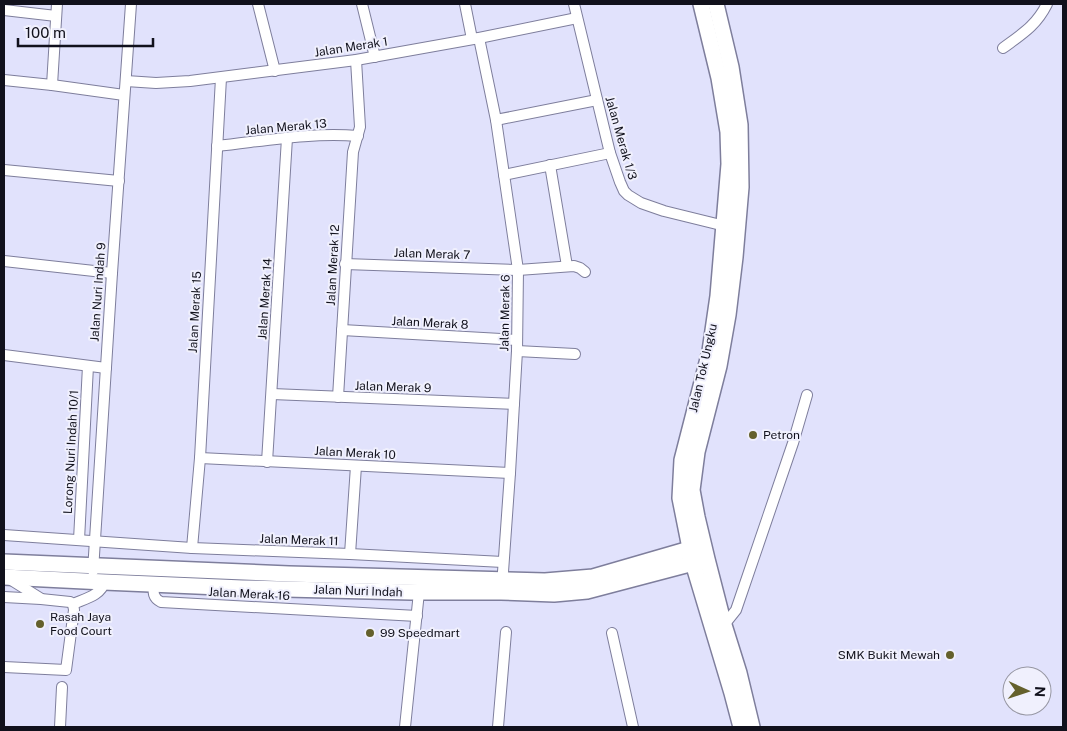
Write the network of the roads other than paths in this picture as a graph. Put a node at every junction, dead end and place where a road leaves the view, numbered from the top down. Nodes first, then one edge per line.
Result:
1 (56, 4) edge
2 (131, 4) edge
3 (258, 4) edge
4 (362, 4) edge
5 (465, 4) edge
6 (574, 4) edge
7 (701, 4) edge
8 (716, 4) edge
9 (1047, 4) edge
10 (4, 10) edge
11 (56, 16) junction
12 (578, 18) junction
13 (476, 39) junction
14 (1003, 48) dead end
15 (376, 57) junction
16 (356, 60) junction
17 (275, 71) junction
18 (221, 78) junction
19 (4, 80) edge
20 (126, 81) junction
21 (52, 85) junction
22 (124, 95) junction
23 (597, 100) junction
24 (496, 120) junction
25 (358, 136) junction
26 (287, 138) junction
27 (217, 146) junction
28 (610, 153) junction
29 (550, 165) junction
30 (4, 170) edge
31 (504, 175) junction
32 (119, 181) junction
33 (731, 228) junction
34 (4, 261) edge
35 (345, 264) junction
36 (567, 266) junction
37 (518, 270) junction
38 (585, 272) dead end
39 (112, 273) junction
40 (342, 330) junction
41 (517, 346) junction
42 (4, 354) edge
43 (576, 354) dead end
44 (88, 366) junction
45 (106, 368) junction
46 (272, 394) junction
47 (806, 395) dead end
48 (338, 397) junction
49 (514, 404) junction
50 (200, 458) junction
51 (267, 462) junction
52 (356, 466) junction
53 (510, 473) junction
54 (4, 535) edge
55 (79, 540) junction
56 (94, 541) junction
57 (192, 548) junction
58 (350, 554) junction
59 (699, 554) junction
60 (503, 562) junction
61 (93, 566) junction
62 (4, 572) edge
63 (98, 582) junction
64 (154, 584) junction
65 (502, 586) junction
66 (419, 592) junction
67 (4, 598) edge
68 (41, 599) junction
69 (73, 604) junction
70 (417, 616) junction
71 (724, 625) junction
72 (506, 632) dead end
73 (612, 633) dead end
74 (4, 667) edge
75 (62, 687) dead end
76 (60, 727) edge
77 (405, 727) edge
78 (498, 727) edge
79 (633, 727) edge
80 (740, 727) edge
81 (752, 727) edge

1 - 11 street
2 - 20 street, Jalan Nuri Indah 9
3 - 17 street
4 - 15 street
5 - 13 street, Jalan Merak 6
6 - 12 street, Jalan Merak 1/3
7 - 33 main road, Jalan Tok Ungku
8 - 33 main road, Jalan Tok Ungku
9 - 14 street
10 - 11 street
11 - 21 street
12 - 13 street, Jalan Merak 1
12 - 23 street, Jalan Merak 1/3
13 - 15 street, Jalan Merak 1
13 - 24 street, Jalan Merak 6
15 - 16 street, Jalan Merak 1
16 - 17 street, Jalan Merak 1
16 - 25 street, Jalan Merak 12
17 - 18 street, Jalan Merak 1
18 - 20 street, Jalan Merak 1
18 - 27 street, Jalan Merak 15
19 - 21 street
20 - 22 street, Jalan Nuri Indah 9
21 - 22 street
22 - 32 street, Jalan Nuri Indah 9
23 - 24 street
23 - 28 street, Jalan Merak 1/3
24 - 31 street, Jalan Merak 6
25 - 26 street, Jalan Merak 13
25 - 35 street, Jalan Merak 12
26 - 27 street, Jalan Merak 13
26 - 46 street, Jalan Merak 14
27 - 50 street, Jalan Merak 15
28 - 29 street
28 - 33 street, Jalan Merak 1/3
29 - 31 street
29 - 36 street
30 - 32 street
31 - 37 street, Jalan Merak 6
32 - 39 street, Jalan Nuri Indah 9
33 - 59 main road, Jalan Tok Ungku
34 - 39 street
35 - 37 street, Jalan Merak 7
35 - 40 street, Jalan Merak 12
36 - 37 street, Jalan Merak 7
36 - 38 street
37 - 41 street, Jalan Merak 6
39 - 45 street, Jalan Nuri Indah 9
40 - 41 street, Jalan Merak 8
40 - 48 street, Jalan Merak 12
41 - 43 street, Jalan Merak 8
41 - 49 street, Jalan Merak 6
42 - 44 street
44 - 45 street
44 - 55 street, Lorong Nuri Indah 10/1
45 - 56 street, Jalan Nuri Indah 9
46 - 48 street, Jalan Merak 9
46 - 51 street, Jalan Merak 14
47 - 71 street
48 - 49 street, Jalan Merak 9
49 - 53 street, Jalan Merak 6
50 - 51 street, Jalan Merak 10
50 - 57 street, Jalan Merak 15
51 - 52 street, Jalan Merak 10
52 - 53 street, Jalan Merak 10
52 - 58 street
53 - 60 street, Jalan Merak 6
54 - 55 street, Jalan Merak 11
55 - 56 street, Jalan Merak 11
56 - 57 street, Jalan Merak 11
56 - 61 street, Jalan Nuri Indah 9
57 - 58 street, Jalan Merak 11
58 - 60 street, Jalan Merak 11
59 - 65 main road, Jalan Nuri Indah
59 - 71 main road, Jalan Tok Ungku
59 - 80 main road, Jalan Tok Ungku
60 - 65 street, Jalan Merak 6
61 - 62 main road, Jalan Nuri Indah
61 - 63 street, Jalan Nuri Indah 9
61 - 65 main road, Jalan Nuri Indah
62 - 63 main road, Jalan Nuri Indah
62 - 68 street
63 - 64 main road, Jalan Nuri Indah
63 - 69 street
64 - 66 main road, Jalan Nuri Indah
64 - 70 street, Jalan Merak 16
65 - 66 main road, Jalan Nuri Indah
66 - 70 street
67 - 68 street
68 - 69 street
69 - 74 street
70 - 77 street
71 - 81 main road, Jalan Tok Ungku
72 - 78 street
73 - 79 street
75 - 76 street

